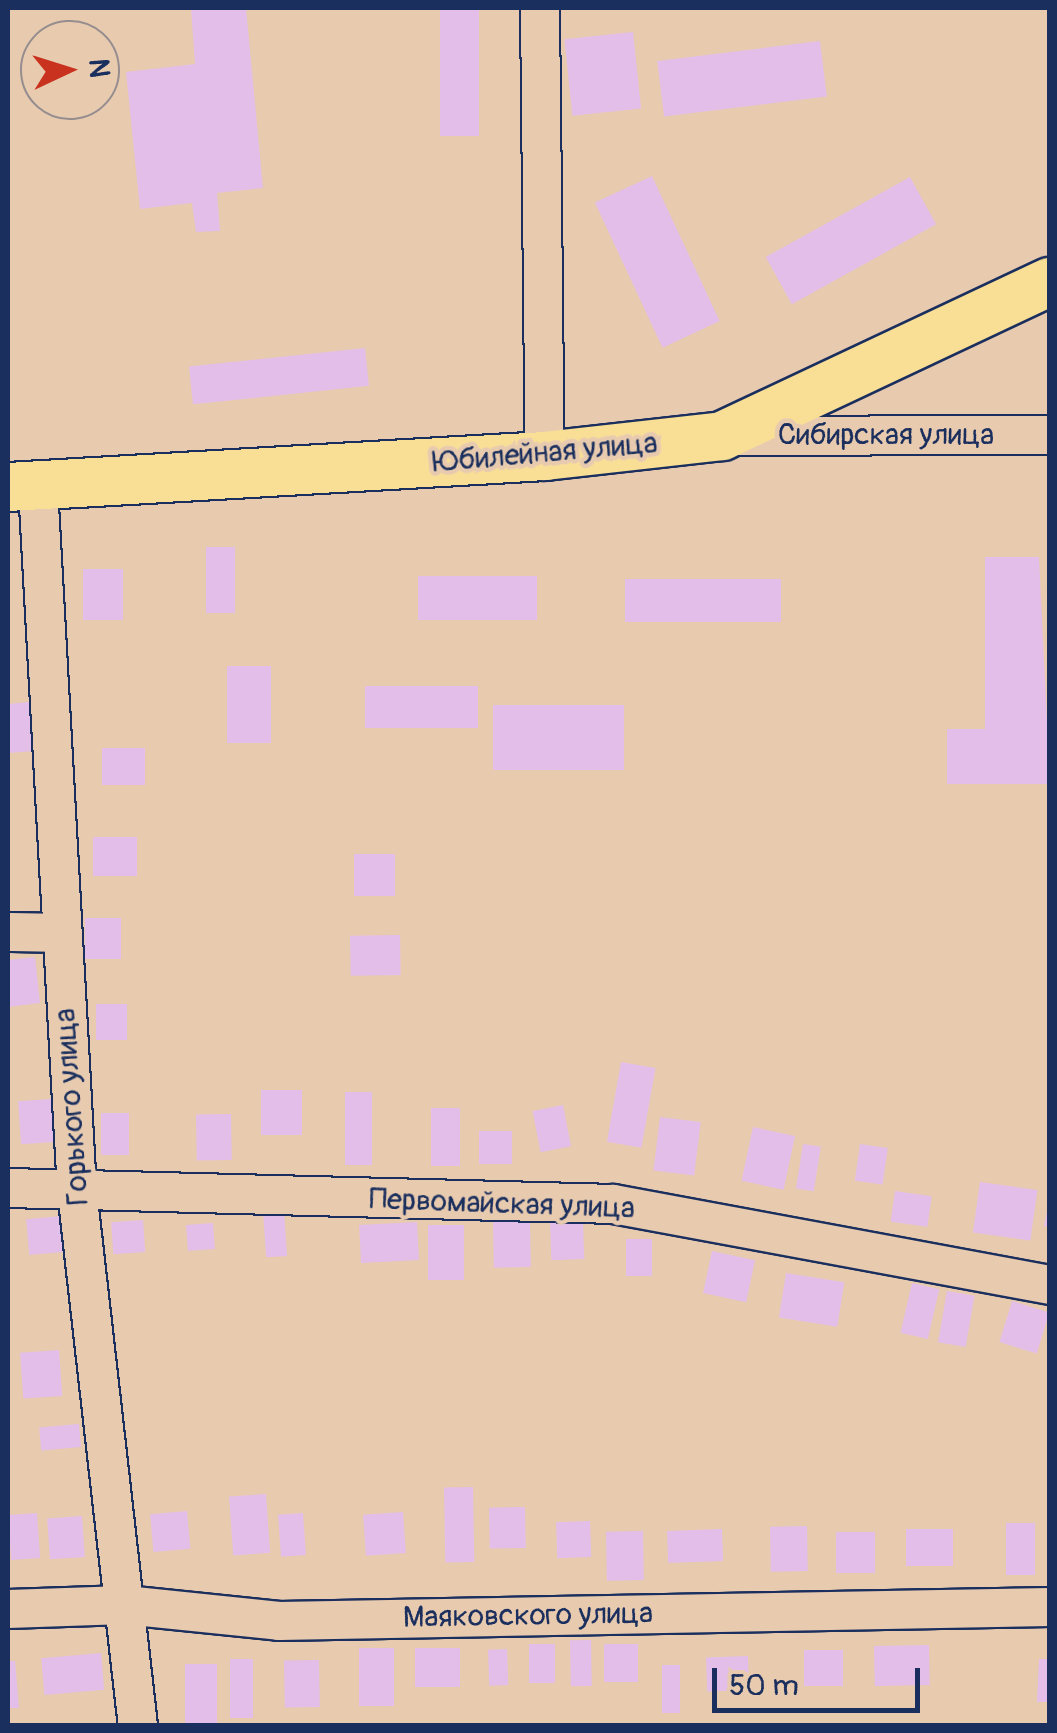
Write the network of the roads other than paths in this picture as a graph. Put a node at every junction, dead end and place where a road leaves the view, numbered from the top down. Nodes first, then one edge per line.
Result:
1 (540, 8) edge
2 (1050, 282) edge
3 (1050, 435) edge
4 (722, 436) junction
5 (544, 456) junction
6 (23, 487) edge
7 (8, 932) edge
8 (60, 933) junction
9 (8, 1188) edge
10 (78, 1191) junction
11 (1050, 1285) edge
12 (125, 1605) junction
13 (1050, 1606) edge
14 (8, 1609) edge
15 (138, 1726) edge

1 - 5 street
2 - 4 main road, Юбилейная улица
3 - 4 street, Сибирская улица
4 - 5 main road, Юбилейная улица
5 - 6 main road, Юбилейная улица
6 - 8 street, Горького улица
7 - 8 street
8 - 10 street, Горького улица
9 - 10 street, Первомайская улица
10 - 11 street, Первомайская улица
10 - 12 street, Горького улица
12 - 13 street, Маяковского улица
12 - 14 street, Маяковского улица
12 - 15 street, Горького улица

